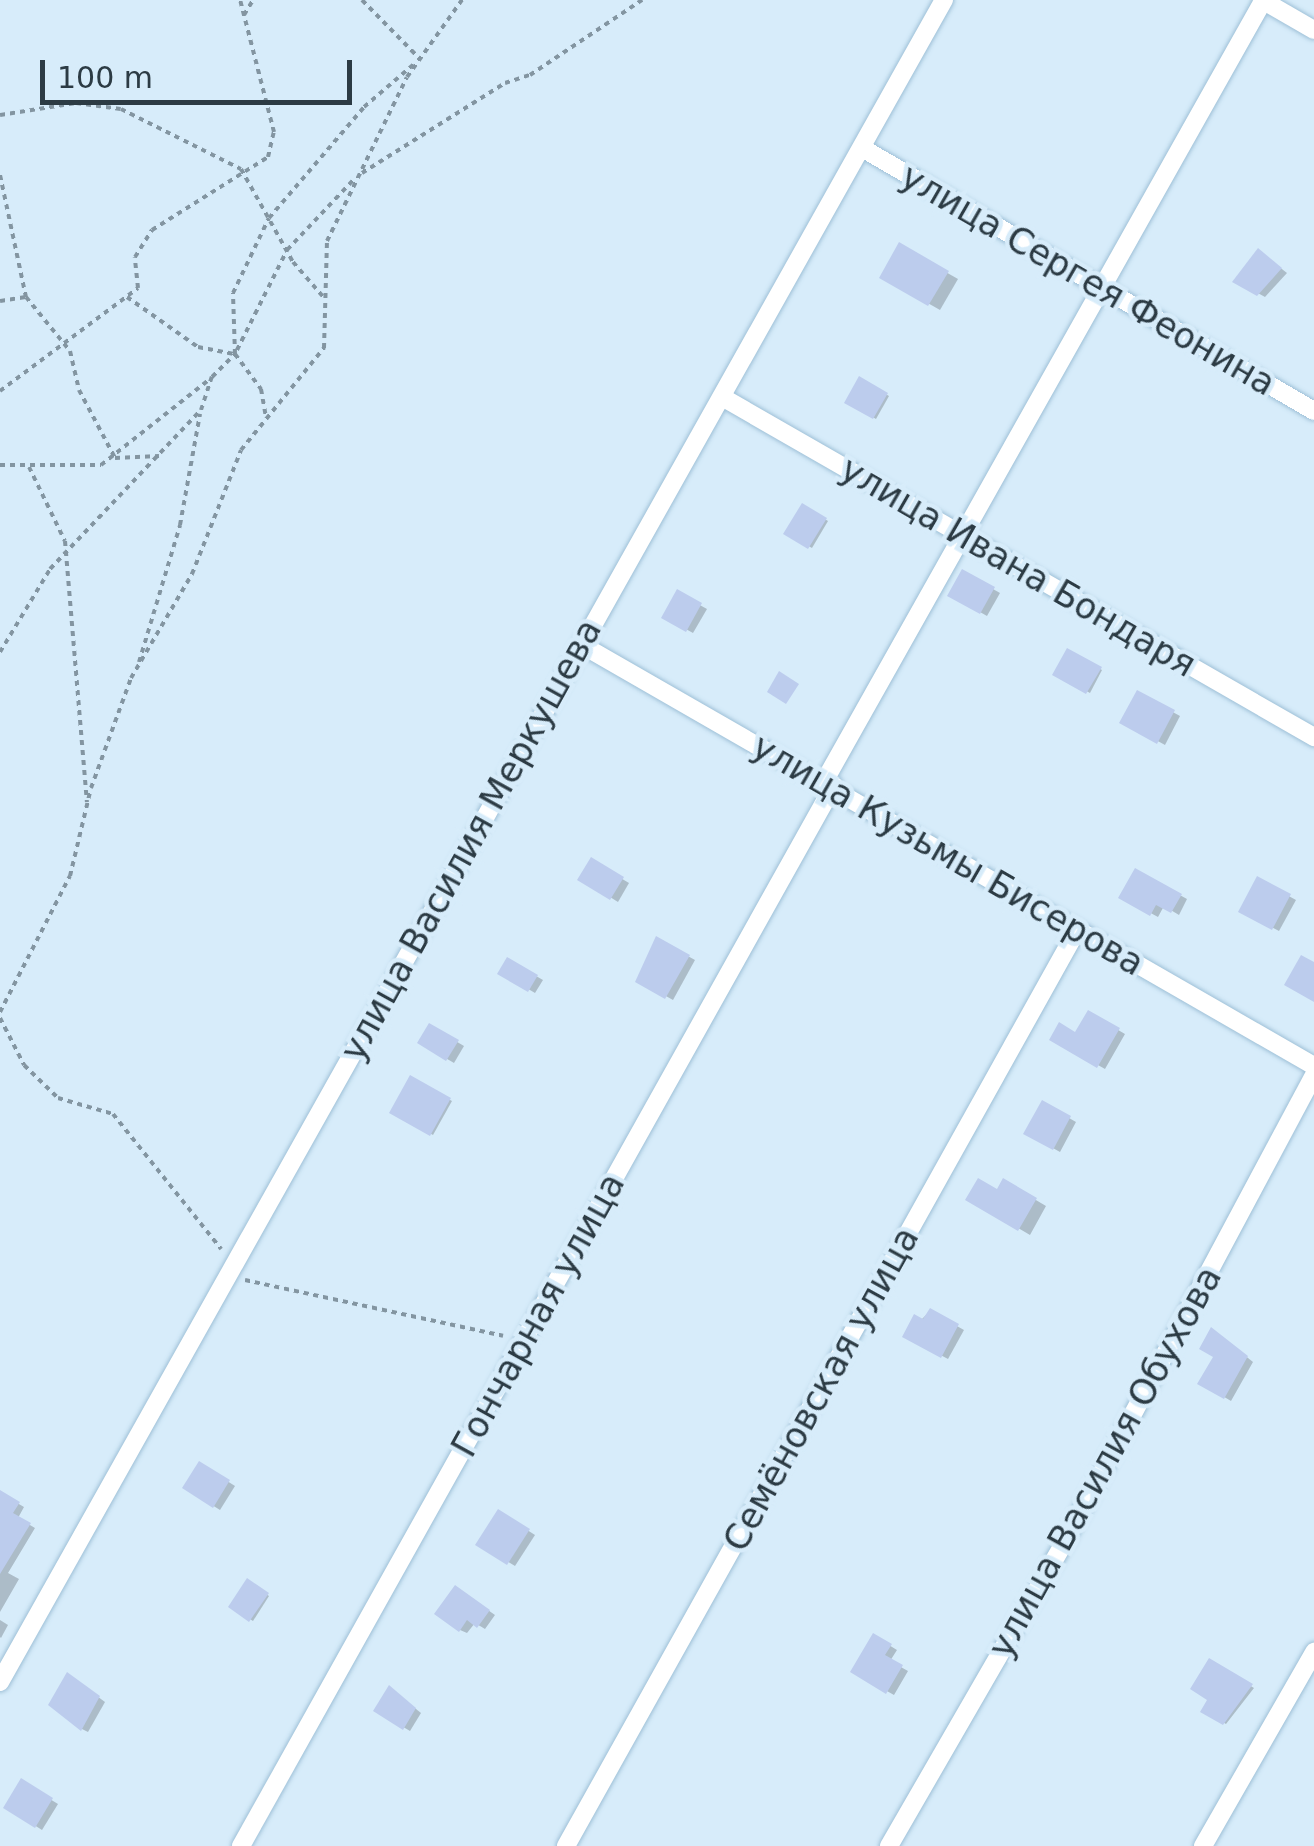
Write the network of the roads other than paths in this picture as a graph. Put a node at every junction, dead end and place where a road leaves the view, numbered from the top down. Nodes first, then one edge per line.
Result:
1 (944, 0) edge
2 (1262, 0) edge
3 (1314, 30) edge
4 (862, 148) junction
5 (1102, 288) junction
6 (722, 397) junction
7 (1314, 411) edge
8 (962, 535) junction
9 (582, 645) junction
10 (1314, 737) edge
11 (830, 782) junction
12 (1076, 932) junction
13 (1314, 1066) edge
14 (1314, 1075) edge
15 (1314, 1652) edge
16 (0, 1682) edge
17 (241, 1846) edge
18 (566, 1846) edge
19 (889, 1846) edge
20 (1203, 1846) edge

1 - 4 street, улица Василия Меркушева
2 - 3 street
2 - 5 street, Гончарная улица
4 - 5 street, улица Сергея Феонина
4 - 6 street, улица Василия Меркушева
5 - 7 street, улица Сергея Феонина
5 - 8 street, Гончарная улица
6 - 8 street, улица Ивана Бондаря
6 - 9 street, улица Василия Меркушева
8 - 10 street, улица Ивана Бондаря
8 - 11 street, Гончарная улица
9 - 11 street, улица Кузьмы Бисерова
9 - 16 street, улица Василия Меркушева
11 - 12 street, улица Кузьмы Бисерова
11 - 17 street, Гончарная улица
12 - 13 street, улица Кузьмы Бисерова
12 - 18 street, Семёновская улица
14 - 19 street, улица Василия Обухова
15 - 20 street

